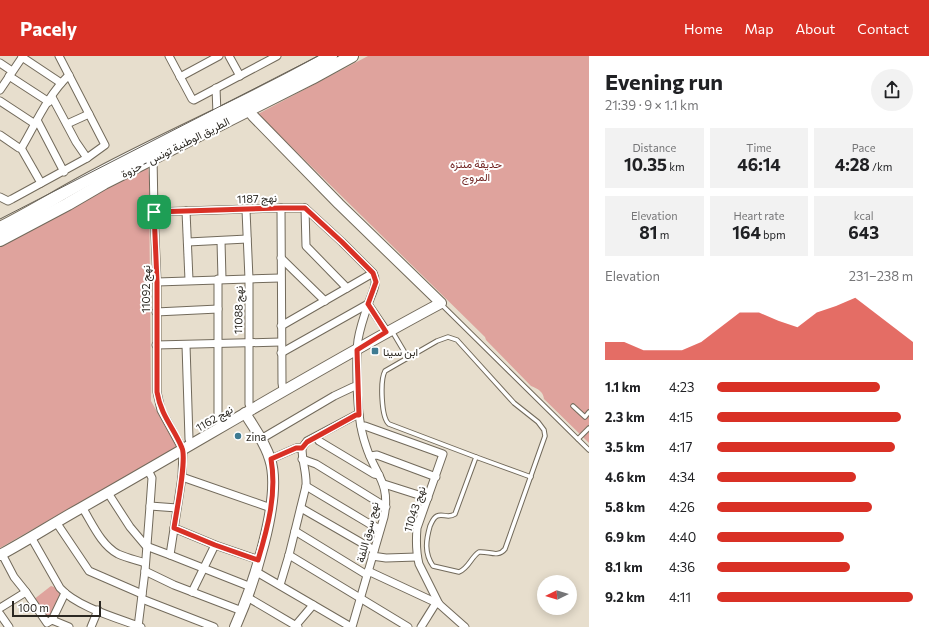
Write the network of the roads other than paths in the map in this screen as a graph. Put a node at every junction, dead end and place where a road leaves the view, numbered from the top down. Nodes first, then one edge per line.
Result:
1 (59, 56) edge
2 (169, 56) edge
3 (219, 56) edge
4 (229, 56) edge
5 (277, 56) edge
6 (331, 56) edge
7 (352, 56) edge
8 (22, 57) edge
9 (0, 63) edge
10 (11, 74) junction
11 (69, 75) junction
12 (240, 76) junction
13 (180, 77) junction
14 (61, 83) junction
15 (216, 88) junction
16 (0, 90) edge
17 (50, 100) junction
18 (0, 101) edge
19 (246, 107) junction
20 (89, 114) junction
21 (217, 114) junction
22 (36, 122) junction
23 (67, 124) junction
24 (0, 135) edge
25 (21, 148) junction
26 (153, 152) junction
27 (87, 158) junction
28 (64, 172) junction
29 (41, 183) junction
30 (0, 197) edge
31 (281, 208) junction
32 (305, 208) junction
33 (246, 210) junction
34 (186, 211) junction
35 (154, 212) junction
36 (0, 228) edge
37 (247, 239) junction
38 (0, 240) edge
39 (221, 241) junction
40 (188, 242) junction
41 (281, 258) junction
42 (373, 273) junction
43 (280, 278) junction
44 (189, 280) junction
45 (220, 280) junction
46 (249, 280) junction
47 (157, 282) junction
48 (347, 288) junction
49 (325, 301) junction
50 (368, 304) junction
51 (441, 304) junction
52 (218, 309) junction
53 (156, 312) junction
54 (281, 326) junction
55 (389, 331) junction
56 (248, 342) junction
57 (281, 342) junction
58 (218, 344) junction
59 (156, 345) junction
60 (186, 345) junction
61 (357, 350) junction
62 (281, 353) junction
63 (408, 358) junction
64 (358, 386) junction
65 (283, 390) junction
66 (573, 406) dead end
67 (248, 412) junction
68 (589, 412) edge
69 (359, 415) junction
70 (361, 426) junction
71 (221, 428) junction
72 (589, 428) edge
73 (316, 437) junction
74 (261, 439) junction
75 (578, 440) junction
76 (187, 447) junction
77 (302, 448) junction
78 (589, 450) edge
79 (370, 456) junction
80 (476, 457) junction
81 (271, 459) junction
82 (302, 459) junction
83 (148, 470) junction
84 (379, 475) junction
85 (182, 477) junction
86 (436, 477) junction
87 (531, 477) junction
88 (384, 484) junction
89 (306, 486) junction
90 (108, 493) junction
91 (428, 498) junction
92 (150, 506) junction
93 (82, 507) junction
94 (386, 507) junction
95 (177, 508) junction
96 (271, 508) junction
97 (301, 508) junction
98 (56, 522) junction
99 (174, 528) junction
100 (380, 529) junction
101 (295, 531) junction
102 (31, 537) junction
103 (215, 545) junction
104 (146, 546) junction
105 (373, 553) junction
106 (1, 554) edge
107 (170, 555) junction
108 (289, 555) junction
109 (417, 557) junction
110 (258, 560) junction
111 (145, 563) junction
112 (204, 568) junction
113 (145, 571) junction
114 (256, 572) junction
115 (368, 573) junction
116 (280, 585) junction
117 (26, 592) junction
118 (192, 592) junction
119 (249, 592) junction
120 (65, 593) junction
121 (142, 596) junction
122 (361, 598) junction
123 (437, 604) junction
124 (314, 605) junction
125 (0, 608) edge
126 (98, 610) junction
127 (242, 611) junction
128 (0, 614) edge
129 (46, 623) edge
130 (239, 626) edge
131 (297, 626) edge
132 (352, 626) edge
133 (8, 627) edge
134 (69, 627) edge
135 (90, 627) edge
136 (139, 627) edge
137 (214, 627) edge
138 (360, 627) edge
139 (408, 627) edge
140 (421, 627) edge
141 (465, 627) edge

1 - 11 street
2 - 13 street
3 - 13 street
4 - 12 street
5 - 12 street
6 - 19 highway, الطريق الوطنية تونس - حزوة
7 - 19 highway, الطريق الوطنية تونس - حزوة
8 - 10 street
8 - 14 street
9 - 10 street
10 - 16 street
10 - 17 street
11 - 14 street
11 - 20 street
12 - 15 street
13 - 15 street
14 - 17 street
15 - 21 street
17 - 22 street
17 - 23 street
18 - 22 street
19 - 21 highway, الطريق الوطنية تونس - حزوة
19 - 26 highway, الطريق الوطنية تونس - حزوة
19 - 51 street
20 - 23 street
20 - 27 street
21 - 26 highway, الطريق الوطنية تونس - حزوة
22 - 25 street
22 - 28 street
23 - 27 street
24 - 25 street
25 - 29 street
26 - 35 street, نهج 11092
26 - 36 highway, الطريق الوطنية تونس - حزوة
26 - 38 highway, الطريق الوطنية تونس - حزوة
27 - 28 street
28 - 29 street
29 - 30 street
31 - 32 street, نهج 1187
31 - 33 street, نهج 1187
31 - 41 street
32 - 42 street
32 - 48 street
33 - 34 street, نهج 1187
33 - 37 street, نهج 11088
34 - 35 street, نهج 1187
34 - 40 street
35 - 47 street, نهج 11092
37 - 39 street
37 - 46 street, نهج 11088
39 - 40 street
39 - 45 street
40 - 44 street
41 - 43 street
41 - 49 street
42 - 48 street
42 - 50 street
43 - 46 street
43 - 54 street
44 - 45 street
44 - 47 street
45 - 46 street
45 - 52 street
46 - 56 street, نهج 11088
47 - 53 street, نهج 11092
48 - 49 street
49 - 54 street
50 - 55 street
50 - 61 street
50 - 62 street
51 - 55 street, نهج 1162
51 - 75 lane
52 - 53 street
52 - 58 street
53 - 59 street, نهج 11092
54 - 57 street
55 - 61 street, نهج 1162
55 - 63 lane
56 - 57 street
56 - 58 street
56 - 67 street, نهج 11088
57 - 62 street
58 - 60 street
58 - 71 street
59 - 60 street
59 - 76 street, نهج 11092
60 - 76 street
61 - 64 street, نهج سوق اللفة
61 - 65 street, نهج 1162
62 - 65 street
63 - 80 lane
63 - 87 lane
64 - 69 street, نهج سوق اللفة
64 - 74 street
65 - 67 street, نهج 1162
66 - 68 lane
67 - 71 street, نهج 1162
67 - 74 street
69 - 70 street, نهج سوق اللفة
69 - 73 street
70 - 79 street, نهج سوق اللفة
70 - 86 street, نهج 11043
71 - 76 street, نهج 1162
72 - 75 lane
73 - 77 street
73 - 84 street
74 - 81 street
75 - 78 lane
76 - 83 street, نهج 1162
76 - 85 street
77 - 81 street
77 - 82 street
79 - 84 street, نهج سوق اللفة
79 - 86 street
80 - 87 lane
80 - 87 lane
81 - 96 street
82 - 89 street
82 - 94 street
83 - 90 street, نهج 1162
83 - 92 street
84 - 88 street, نهج سوق اللفة
85 - 95 street
85 - 96 street
86 - 91 street, نهج 11043
88 - 91 street
88 - 94 street, نهج سوق اللفة
89 - 97 street
89 - 100 street
90 - 93 street, نهج 1162
90 - 104 street
91 - 109 street, نهج 11043
92 - 95 street
92 - 104 street
93 - 98 street, نهج 1162
93 - 111 street
94 - 100 street, نهج سوق اللفة
95 - 99 street
96 - 110 street
97 - 101 street
97 - 105 street
98 - 102 street, نهج 1162
98 - 121 street
99 - 103 street
99 - 107 street
100 - 105 street, نهج سوق اللفة
101 - 108 street
101 - 115 street
102 - 106 street, نهج 1162
102 - 120 street
103 - 110 street
103 - 112 street
104 - 107 street
104 - 111 street
105 - 109 street
105 - 115 street, نهج سوق اللفة
106 - 117 street
107 - 112 street
108 - 116 street
108 - 122 street
109 - 123 street, نهج 11043
110 - 114 street
111 - 113 street
112 - 118 street
112 - 119 street
113 - 118 street
113 - 121 street
114 - 116 street
114 - 119 street
115 - 122 street, نهج سوق اللفة
115 - 123 street
116 - 124 street
117 - 125 street
117 - 129 street
118 - 127 street
119 - 127 street
119 - 131 street
120 - 126 street
120 - 129 street
121 - 136 street
121 - 137 street
122 - 132 street, نهج سوق اللفة
122 - 139 street
123 - 140 street
123 - 141 street, نهج 11043
124 - 131 street
124 - 132 street
126 - 135 street
126 - 136 street
127 - 130 street
128 - 133 street
129 - 134 street
132 - 138 street

